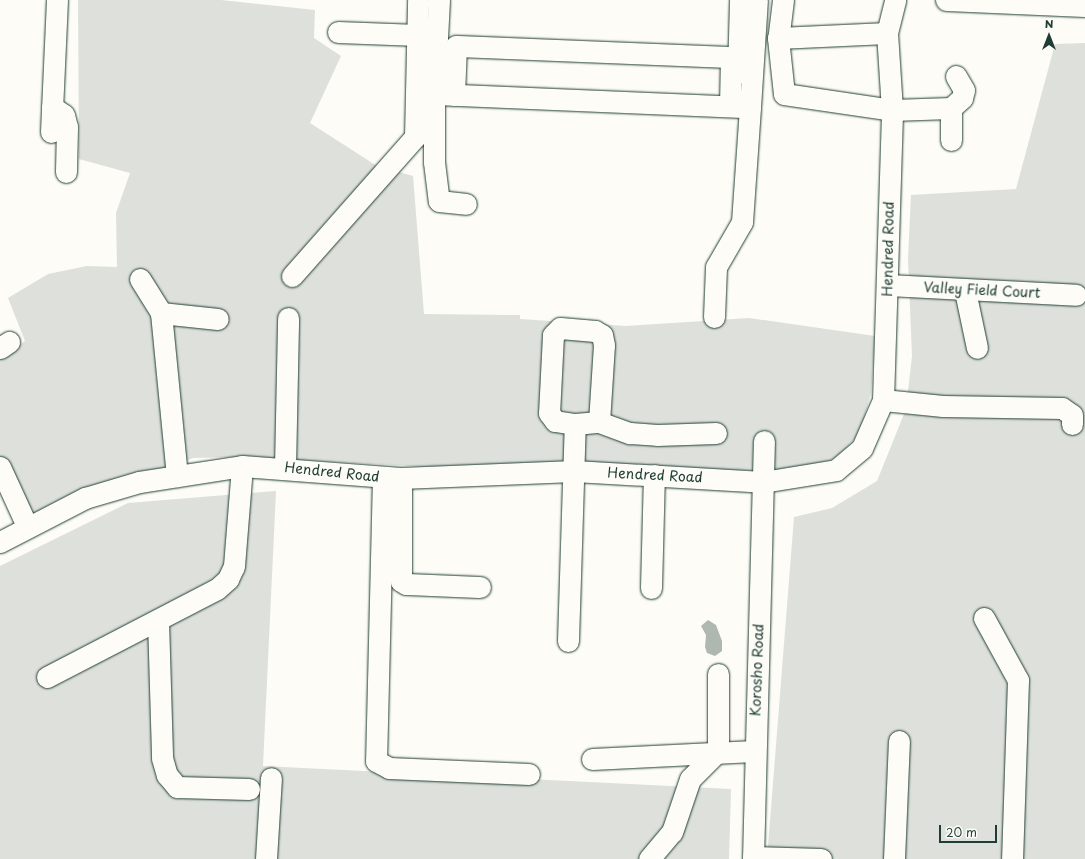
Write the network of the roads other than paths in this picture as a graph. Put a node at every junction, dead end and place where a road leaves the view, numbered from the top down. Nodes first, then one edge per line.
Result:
1 (57, 0) edge
2 (418, 0) edge
3 (439, 0) edge
4 (740, 0) edge
5 (757, 0) edge
6 (783, 0) edge
7 (895, 0) edge
8 (947, 0) edge
9 (1031, 2) edge
10 (1085, 6) edge
11 (338, 32) dead end
12 (887, 33) junction
13 (418, 36) junction
14 (778, 38) junction
15 (447, 46) junction
16 (741, 57) junction
17 (956, 76) dead end
18 (444, 94) junction
19 (739, 106) junction
20 (52, 107) junction
21 (951, 108) junction
22 (892, 110) junction
23 (51, 132) dead end
24 (952, 140) dead end
25 (66, 172) dead end
26 (466, 204) dead end
27 (292, 276) dead end
28 (140, 279) dead end
29 (888, 285) junction
30 (964, 291) junction
31 (1076, 295) dead end
32 (161, 313) junction
33 (714, 317) dead end
34 (218, 318) dead end
35 (288, 318) dead end
36 (977, 348) dead end
37 (883, 400) junction
38 (599, 422) junction
39 (575, 424) junction
40 (1072, 424) dead end
41 (716, 433) dead end
42 (764, 441) dead end
43 (242, 466) junction
44 (0, 467) edge
45 (286, 467) junction
46 (574, 471) junction
47 (654, 475) junction
48 (177, 476) junction
49 (392, 478) junction
50 (763, 482) junction
51 (27, 526) junction
52 (0, 542) edge
53 (480, 587) dead end
54 (651, 588) dead end
55 (984, 618) dead end
56 (158, 620) junction
57 (568, 641) dead end
58 (718, 674) dead end
59 (47, 677) dead end
60 (899, 742) dead end
61 (718, 750) junction
62 (754, 751) junction
63 (592, 759) dead end
64 (529, 774) dead end
65 (271, 778) dead end
66 (249, 789) dead end
67 (753, 858) edge
68 (266, 859) edge
69 (649, 859) edge
70 (821, 859) edge
71 (894, 859) edge
72 (1012, 859) edge

1 - 20 street
2 - 13 street
3 - 15 street
4 - 16 street
5 - 16 street
6 - 14 street
7 - 12 street, Hendred Road
8 - 9 main road
9 - 10 main road
11 - 13 street
12 - 14 street
12 - 22 street, Hendred Road
13 - 27 street
14 - 22 street
15 - 16 street
15 - 18 street
16 - 19 street
17 - 21 street
18 - 19 street
18 - 26 street
19 - 33 street
20 - 23 street
20 - 25 street
21 - 22 street
21 - 24 street
22 - 29 street, Hendred Road
28 - 32 street
29 - 30 street, Valley Field Court
29 - 37 street, Hendred Road
30 - 31 street, Valley Field Court
30 - 36 street
32 - 34 street
32 - 48 street
35 - 45 street
37 - 40 street
37 - 50 street, Hendred Road
38 - 39 street
38 - 39 street
38 - 41 street
39 - 46 street
42 - 50 street, Korosho Road
43 - 45 street, Hendred Road
43 - 48 street, Hendred Road
43 - 56 street
44 - 51 street
45 - 49 street, Hendred Road
46 - 47 street, Hendred Road
46 - 49 street, Hendred Road
46 - 57 street
47 - 50 street, Hendred Road
47 - 54 street
48 - 51 street, Hendred Road
49 - 53 street
49 - 64 street
50 - 62 street, Korosho Road
51 - 52 street, Hendred Road
55 - 72 street
56 - 59 street
56 - 66 street
58 - 61 street
60 - 71 street
61 - 62 street
61 - 63 street
61 - 69 street
62 - 67 street, Korosho Road
65 - 68 street
67 - 70 street

